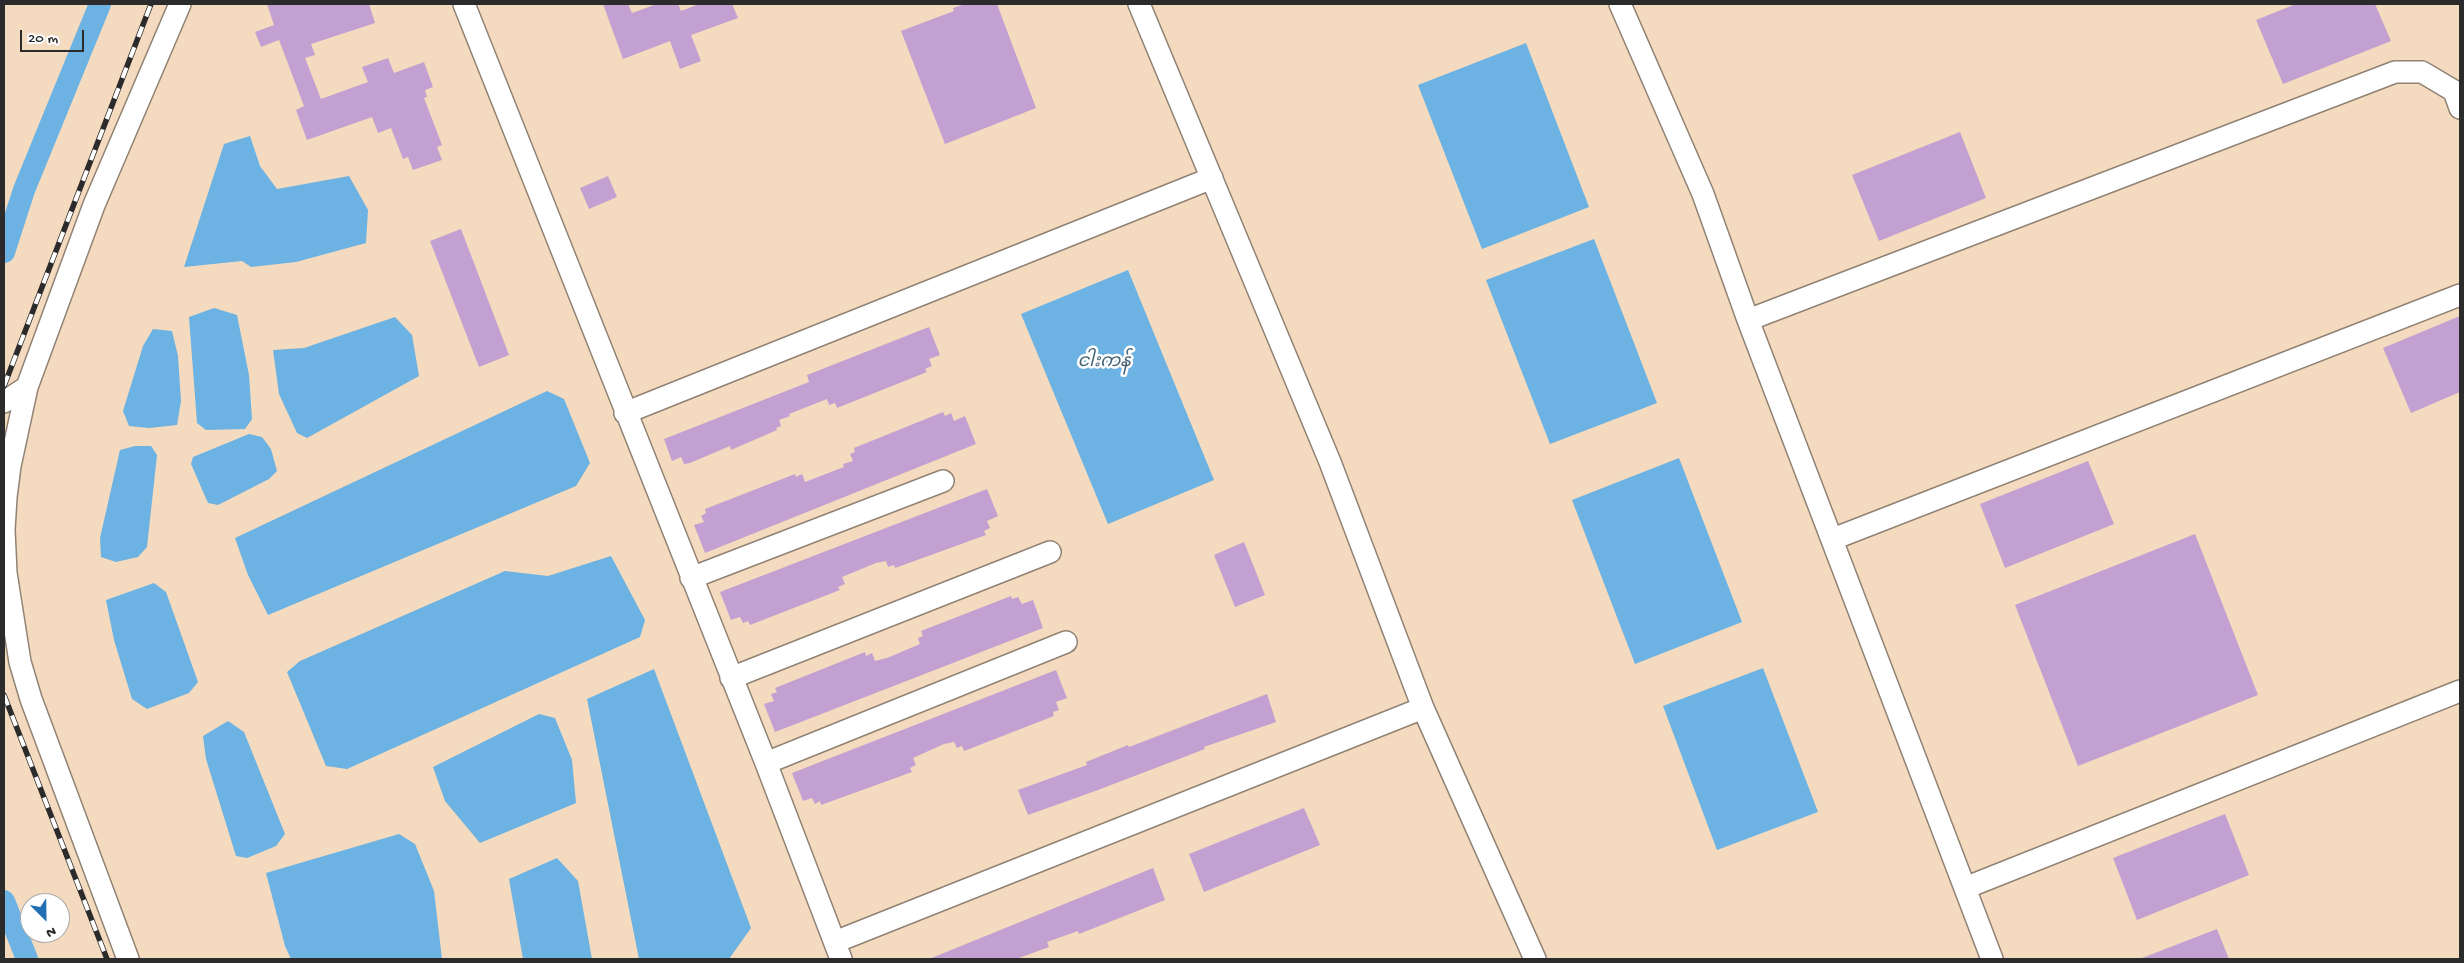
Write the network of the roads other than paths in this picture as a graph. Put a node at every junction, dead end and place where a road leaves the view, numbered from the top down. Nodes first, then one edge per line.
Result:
1 (180, 4) edge
2 (464, 4) edge
3 (1139, 4) edge
4 (1620, 4) edge
5 (2460, 108) edge
6 (1212, 178) junction
7 (2460, 294) edge
8 (1748, 320) junction
9 (27, 387) junction
10 (4, 402) edge
11 (625, 413) junction
12 (943, 481) dead end
13 (1833, 539) junction
14 (1050, 552) dead end
15 (691, 578) junction
16 (1066, 642) dead end
17 (732, 678) junction
18 (2460, 691) edge
19 (1423, 708) junction
20 (766, 763) junction
21 (1965, 888) junction
22 (838, 950) edge
23 (1528, 957) edge
24 (128, 959) edge
25 (1992, 959) edge

1 - 9 street
2 - 11 street
3 - 6 street
4 - 8 street
5 - 8 street
6 - 11 street
6 - 19 street
7 - 13 street
8 - 13 street
9 - 10 street
9 - 24 street
11 - 15 street
12 - 15 street
13 - 21 street
14 - 17 street
15 - 17 street
16 - 20 street
17 - 20 street
18 - 21 street
19 - 22 street
19 - 23 street
20 - 22 street
21 - 25 street

